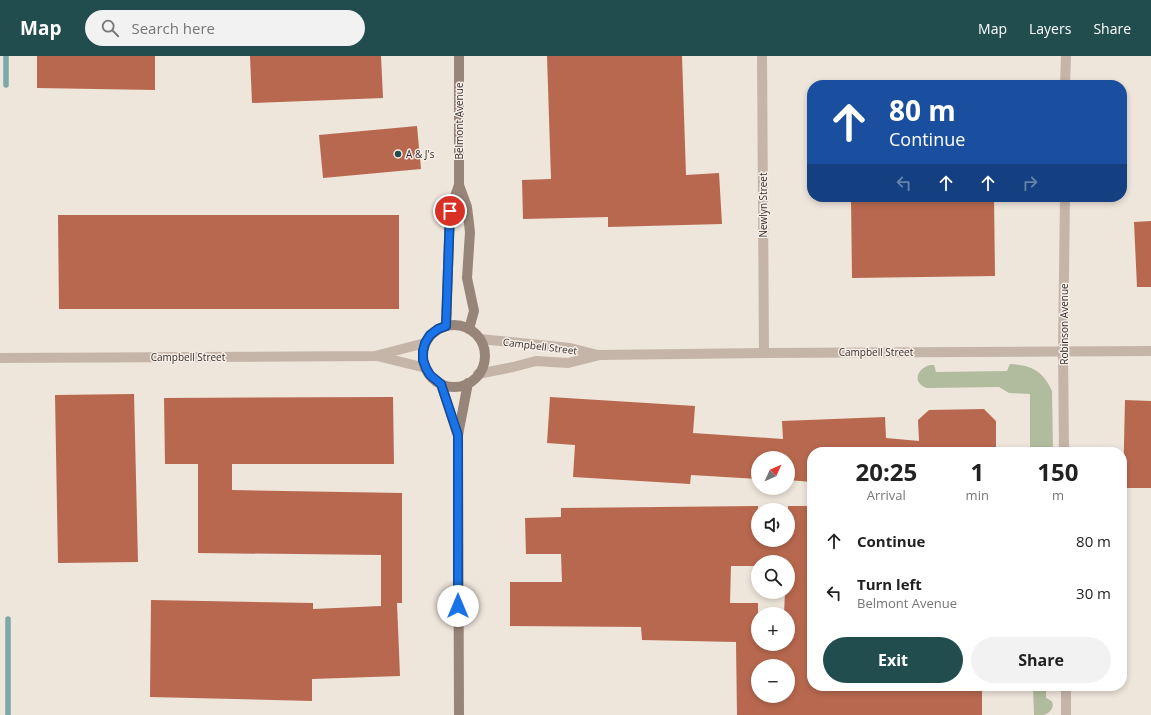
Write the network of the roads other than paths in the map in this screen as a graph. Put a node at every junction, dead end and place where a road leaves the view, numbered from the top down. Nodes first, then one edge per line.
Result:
1 (459, 56) edge
2 (762, 56) edge
3 (1066, 56) edge
4 (1065, 80) edge
5 (459, 185) junction
6 (1065, 202) edge
7 (446, 326) junction
8 (469, 329) junction
9 (480, 339) junction
10 (425, 343) junction
11 (1063, 351) junction
12 (1151, 351) edge
13 (764, 353) junction
14 (600, 355) junction
15 (376, 356) junction
16 (0, 358) edge
17 (426, 368) junction
18 (478, 374) junction
19 (468, 383) junction
20 (441, 384) junction
21 (458, 435) junction
22 (1064, 447) edge
23 (1066, 691) edge
24 (458, 715) edge
25 (1066, 715) edge

1 - 5 main road, Belmont Avenue
2 - 13 street, Newlyn Street
3 - 4 street
5 - 7 main road, Belmont Avenue
5 - 8 main road, Belmont Avenue
6 - 11 street, Robinson Avenue
7 - 8 main road
7 - 10 main road
8 - 9 main road
9 - 14 street, Campbell Street
9 - 18 main road
10 - 15 street, Campbell Street
10 - 17 main road
11 - 12 street, Campbell Street
11 - 13 street, Campbell Street
11 - 22 street, Robinson Avenue
13 - 14 street, Campbell Street
14 - 18 street, Campbell Street
15 - 16 street, Campbell Street
15 - 17 street, Campbell Street
17 - 20 main road
18 - 19 main road
19 - 20 main road
19 - 21 main road
20 - 21 main road
21 - 24 main road
23 - 25 street

